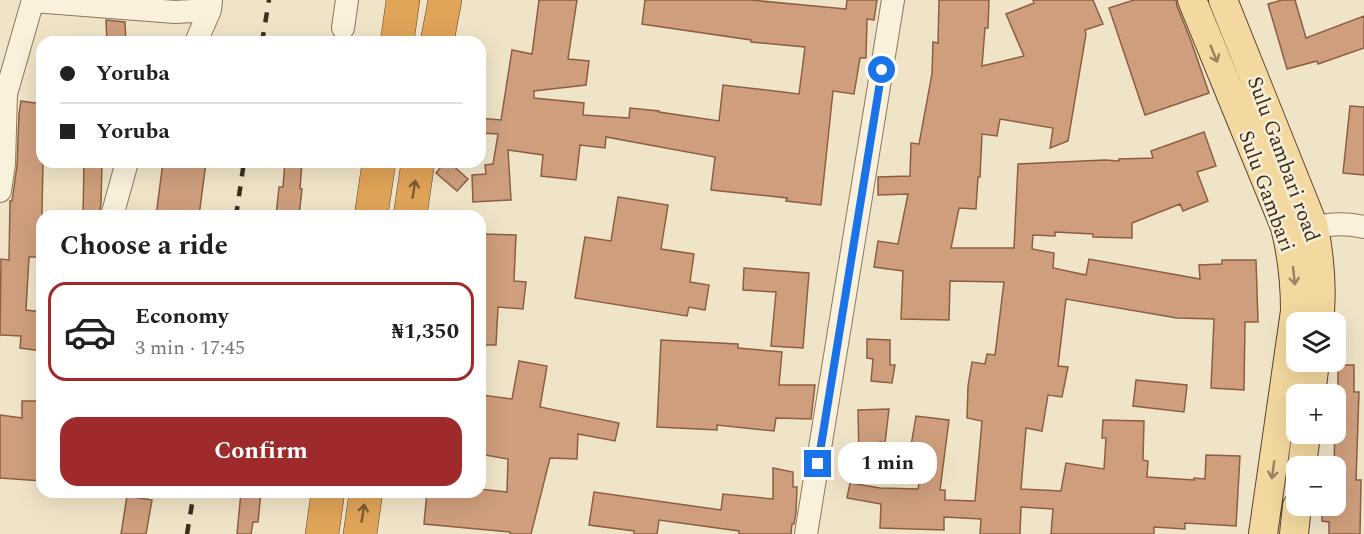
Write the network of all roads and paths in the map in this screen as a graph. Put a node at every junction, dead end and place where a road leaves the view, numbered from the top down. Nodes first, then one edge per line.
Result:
1 (347, 0) edge
2 (893, 0) edge
3 (1192, 0) edge
4 (1223, 0) edge
5 (33, 1) edge
6 (210, 5) edge
7 (343, 28) dead end
8 (198, 36) edge
9 (2, 164) edge
10 (126, 168) edge
11 (378, 168) edge
12 (417, 168) edge
13 (0, 191) edge
14 (114, 210) edge
15 (372, 210) edge
16 (411, 210) edge
17 (1314, 227) junction
18 (1364, 227) edge
19 (1287, 236) junction
20 (1320, 312) edge
21 (327, 498) edge
22 (365, 498) edge
23 (1296, 516) edge
24 (322, 534) edge
25 (360, 534) edge
26 (806, 534) edge
27 (1263, 534) edge
28 (1294, 534) edge

1 - 7 street
2 - 26 street
3 -> 19 main road, Sulu Gambari
4 - 17 main road, Sulu Gambari road
5 - 6 street
5 - 9 street
6 - 8 street
9 - 13 street
10 - 14 street
11 - 15 highway
16 -> 12 highway
17 - 18 street
17 - 19 street
17 - 20 main road, Sulu Gambari road
19 -> 27 main road, Sulu Gambari
21 - 24 highway
25 -> 22 highway
23 - 28 main road

